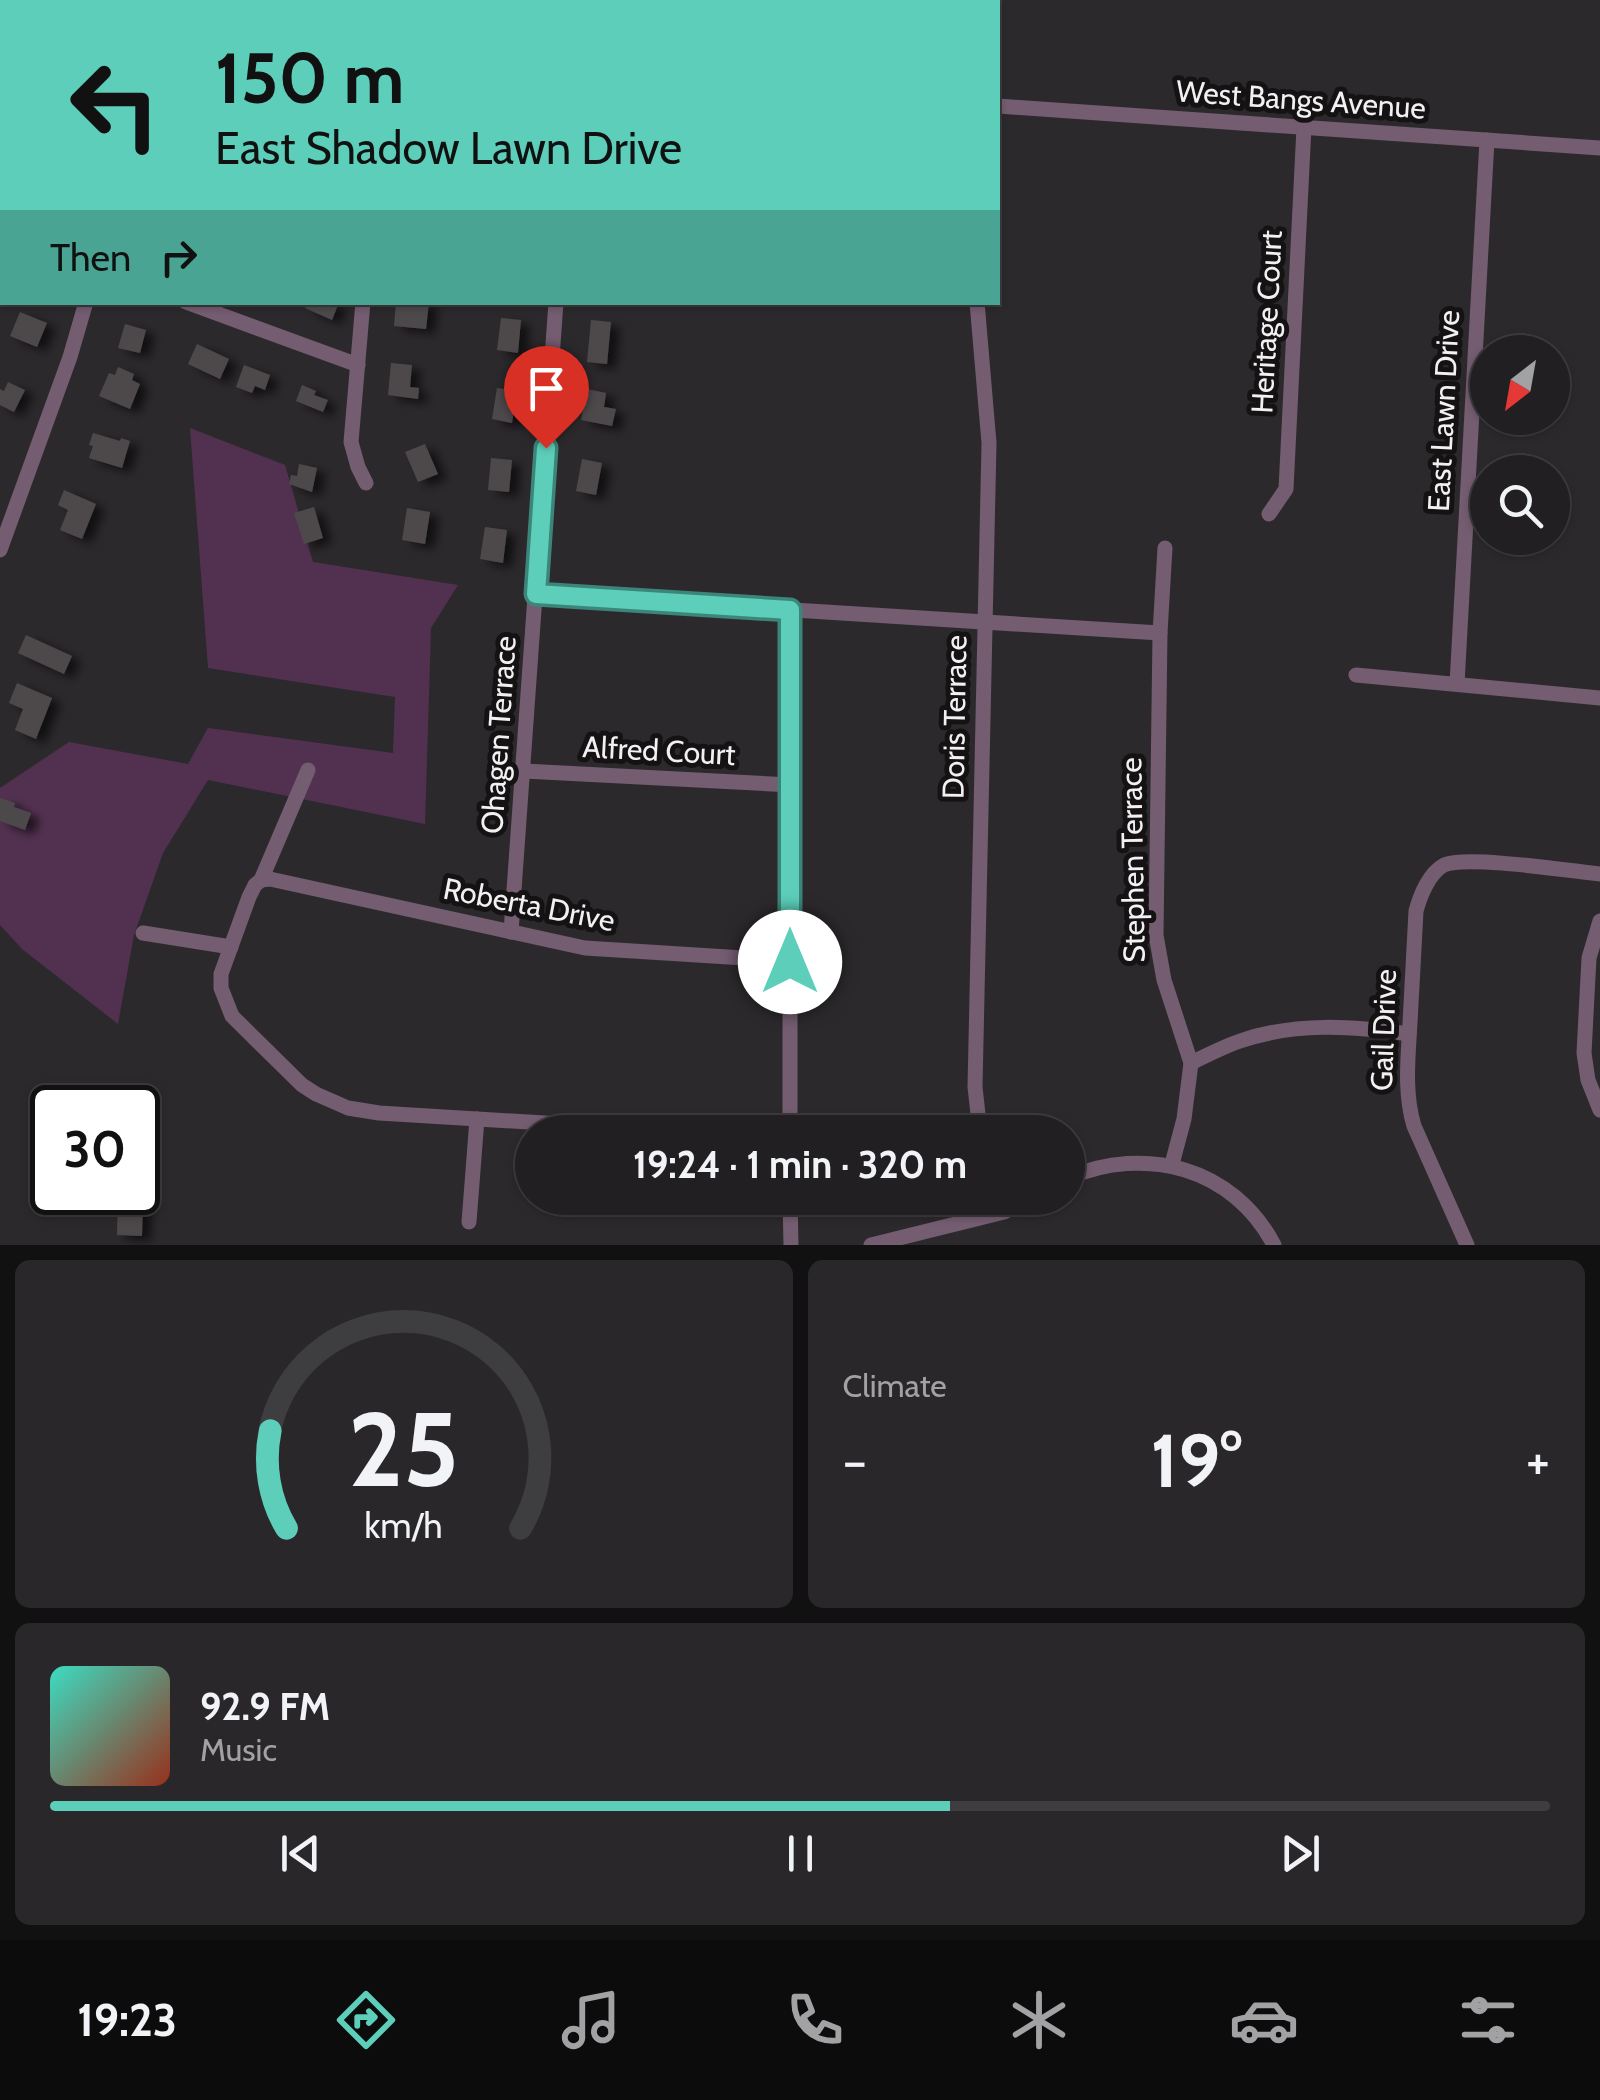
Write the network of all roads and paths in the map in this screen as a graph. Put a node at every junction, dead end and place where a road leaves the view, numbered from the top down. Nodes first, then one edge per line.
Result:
1 (1000, 106) edge
2 (1304, 128) junction
3 (1487, 140) junction
4 (1600, 148) edge
5 (85, 305) edge
6 (194, 305) edge
7 (363, 305) edge
8 (556, 305) edge
9 (977, 305) edge
10 (358, 365) junction
11 (366, 483) dead end
12 (1269, 514) dead end
13 (1165, 548) dead end
14 (0, 550) edge
15 (536, 594) junction
16 (790, 610) junction
17 (985, 622) junction
18 (1160, 634) junction
19 (1356, 675) dead end
20 (1457, 684) junction
21 (1600, 698) edge
22 (308, 770) dead end
23 (524, 771) junction
24 (790, 785) junction
25 (1600, 874) edge
26 (262, 880) junction
27 (1600, 921) edge
28 (511, 932) junction
29 (143, 934) dead end
30 (231, 946) junction
31 (790, 962) junction
32 (1409, 1034) junction
33 (1190, 1062) junction
34 (1600, 1110) edge
35 (790, 1115) edge
36 (978, 1115) edge
37 (476, 1119) junction
38 (515, 1121) edge
39 (1172, 1164) junction
40 (1085, 1171) edge
41 (790, 1215) edge
42 (969, 1215) edge
43 (469, 1222) dead end
44 (791, 1245) edge
45 (870, 1245) edge
46 (1274, 1245) edge
47 (1467, 1245) edge

1 - 2 street, West Bangs Avenue
2 - 3 street, West Bangs Avenue
2 - 12 street, Heritage Court
3 - 4 street, West Bangs Avenue
3 - 20 street, East Lawn Drive
5 - 14 street
6 - 10 street
7 - 10 street
8 - 15 street, Ohagen Terrace
9 - 17 street, Doris Terrace
10 - 11 street
13 - 18 street, Stephen Terrace
15 - 16 street
15 - 23 street, Ohagen Terrace
16 - 17 street
16 - 24 street
17 - 18 street
17 - 36 street, Doris Terrace
18 - 33 street, Stephen Terrace
19 - 20 street
20 - 21 street
22 - 26 street
23 - 24 street, Alfred Court
23 - 28 street, Ohagen Terrace
24 - 31 street
25 - 32 street, Gail Drive
26 - 28 street, Roberta Drive
26 - 30 street
27 - 34 street
28 - 31 street, Roberta Drive
29 - 30 street
30 - 37 street
31 - 35 street
32 - 33 street
32 - 47 street, Gail Drive
33 - 39 street, Stephen Terrace
37 - 38 street
37 - 43 street
39 - 40 street
39 - 46 street
41 - 44 street
42 - 45 street

